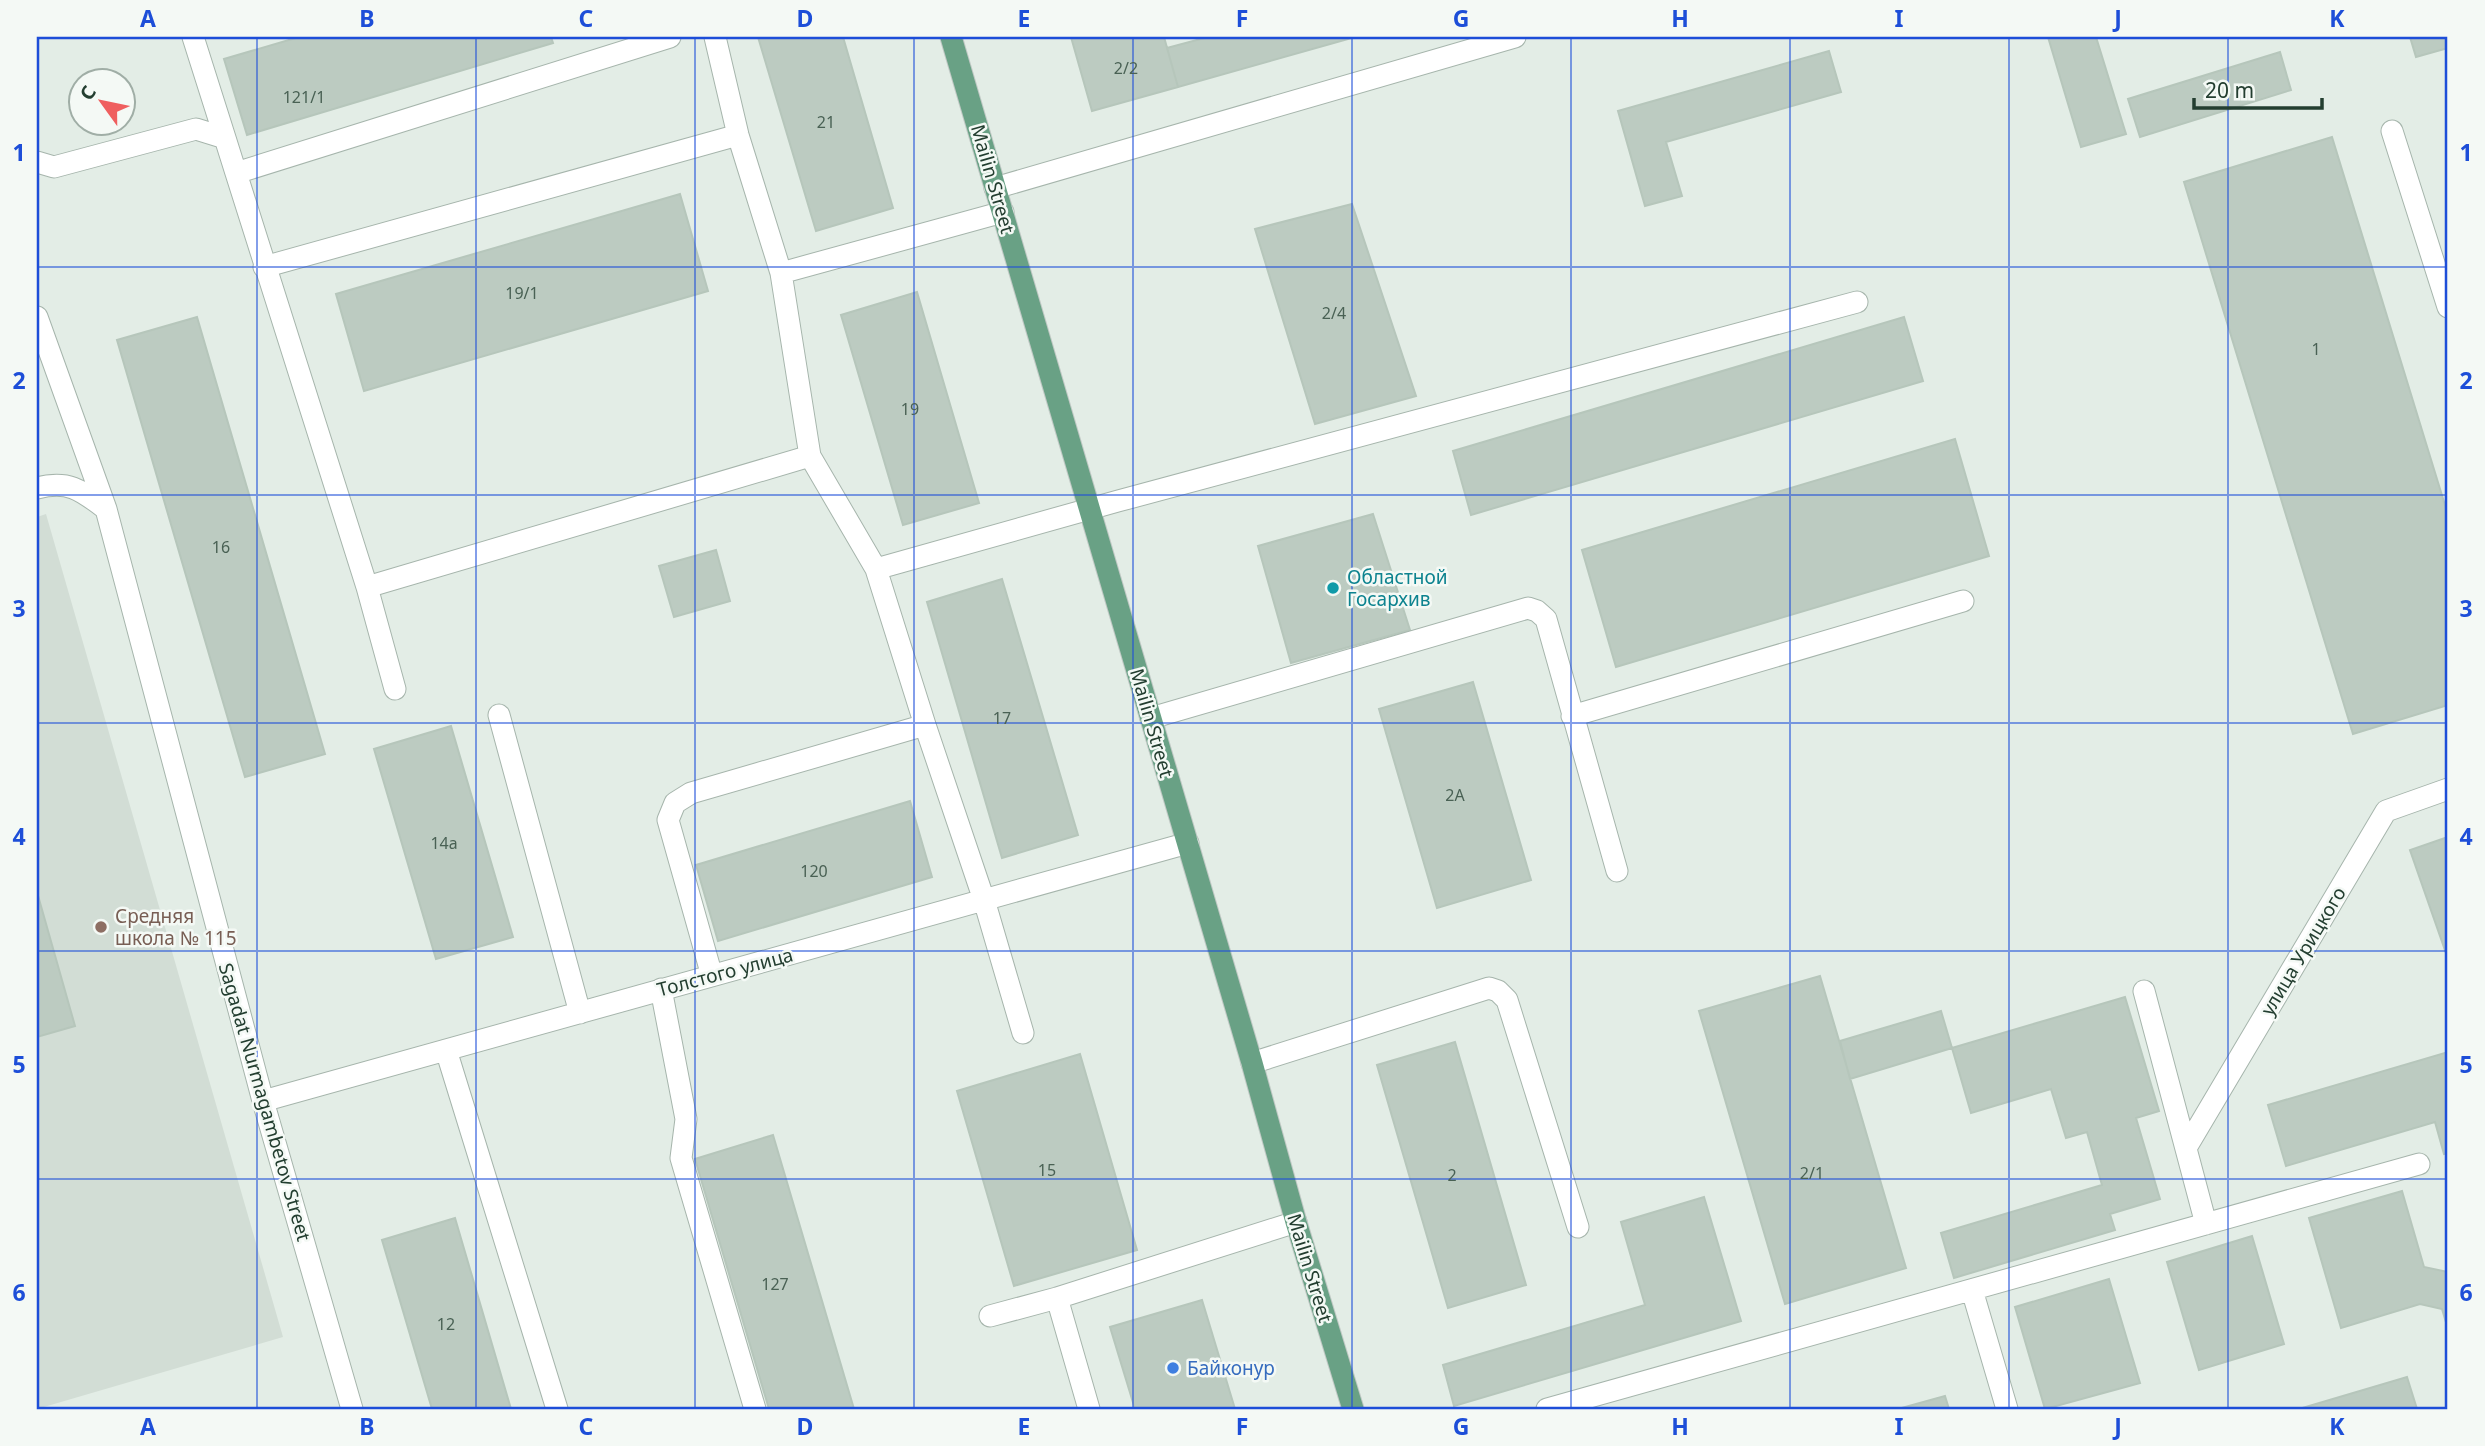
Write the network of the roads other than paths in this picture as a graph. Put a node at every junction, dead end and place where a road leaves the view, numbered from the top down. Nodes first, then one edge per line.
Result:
1 (193, 37) edge
2 (670, 37) edge
3 (715, 37) edge
4 (951, 37) edge
5 (1515, 37) edge
6 (2392, 131) dead end
7 (738, 135) junction
8 (225, 138) junction
9 (37, 162) edge
10 (236, 173) junction
11 (995, 188) junction
12 (1003, 212) junction
13 (264, 267) junction
14 (781, 274) junction
15 (1857, 302) dead end
16 (2448, 307) edge
17 (37, 317) edge
18 (810, 456) junction
19 (37, 488) edge
20 (106, 509) junction
21 (1090, 509) junction
22 (876, 569) junction
23 (367, 587) junction
24 (1963, 601) dead end
25 (395, 689) dead end
26 (499, 715) dead end
27 (1572, 716) junction
28 (1151, 718) junction
29 (925, 725) junction
30 (2448, 789) edge
31 (1188, 843) junction
32 (1618, 871) dead end
33 (984, 900) junction
34 (712, 976) junction
35 (660, 989) junction
36 (2144, 991) dead end
37 (580, 1013) junction
38 (1023, 1033) dead end
39 (446, 1050) junction
40 (1252, 1063) junction
41 (263, 1101) junction
42 (2186, 1148) junction
43 (2418, 1164) dead end
44 (1296, 1222) junction
45 (2206, 1224) junction
46 (1578, 1227) dead end
47 (1972, 1290) junction
48 (1057, 1298) junction
49 (990, 1316) dead end
50 (352, 1409) edge
51 (557, 1409) edge
52 (755, 1409) edge
53 (1090, 1409) edge
54 (1353, 1409) edge
55 (1547, 1409) edge
56 (2007, 1409) edge

1 - 8 street
2 - 10 street
3 - 7 street
4 - 11 main road, Mailin Street
5 - 11 street
6 - 16 street
7 - 13 street
7 - 14 street
8 - 9 street
8 - 10 street
10 - 13 street
11 - 12 main road, Mailin Street
12 - 14 street
12 - 21 main road, Mailin Street
13 - 23 street
14 - 18 street
15 - 21 street
17 - 20 street, Sagadat Nurmagambetov Street
18 - 22 street
18 - 23 street
19 - 20 street
20 - 41 street, Sagadat Nurmagambetov Street
21 - 22 street
21 - 28 main road, Mailin Street
22 - 29 street
23 - 25 street
24 - 27 street
26 - 37 street
27 - 28 street
27 - 32 street
28 - 31 main road, Mailin Street
29 - 33 street
29 - 34 street
30 - 42 street, улица Урицкого
31 - 33 street, Толстого улица
31 - 40 main road, Mailin Street
33 - 34 street, Толстого улица
33 - 38 street
34 - 35 street, Толстого улица
35 - 37 street, Толстого улица
35 - 52 street
36 - 42 street
37 - 39 street, Толстого улица
39 - 41 street, Толстого улица
39 - 51 street
40 - 44 main road, Mailin Street
40 - 46 street
41 - 50 street, Sagadat Nurmagambetov Street
42 - 45 street
43 - 45 street
44 - 48 street
44 - 54 main road, Mailin Street
45 - 47 street
47 - 55 street
47 - 56 street
48 - 49 street
48 - 53 street

